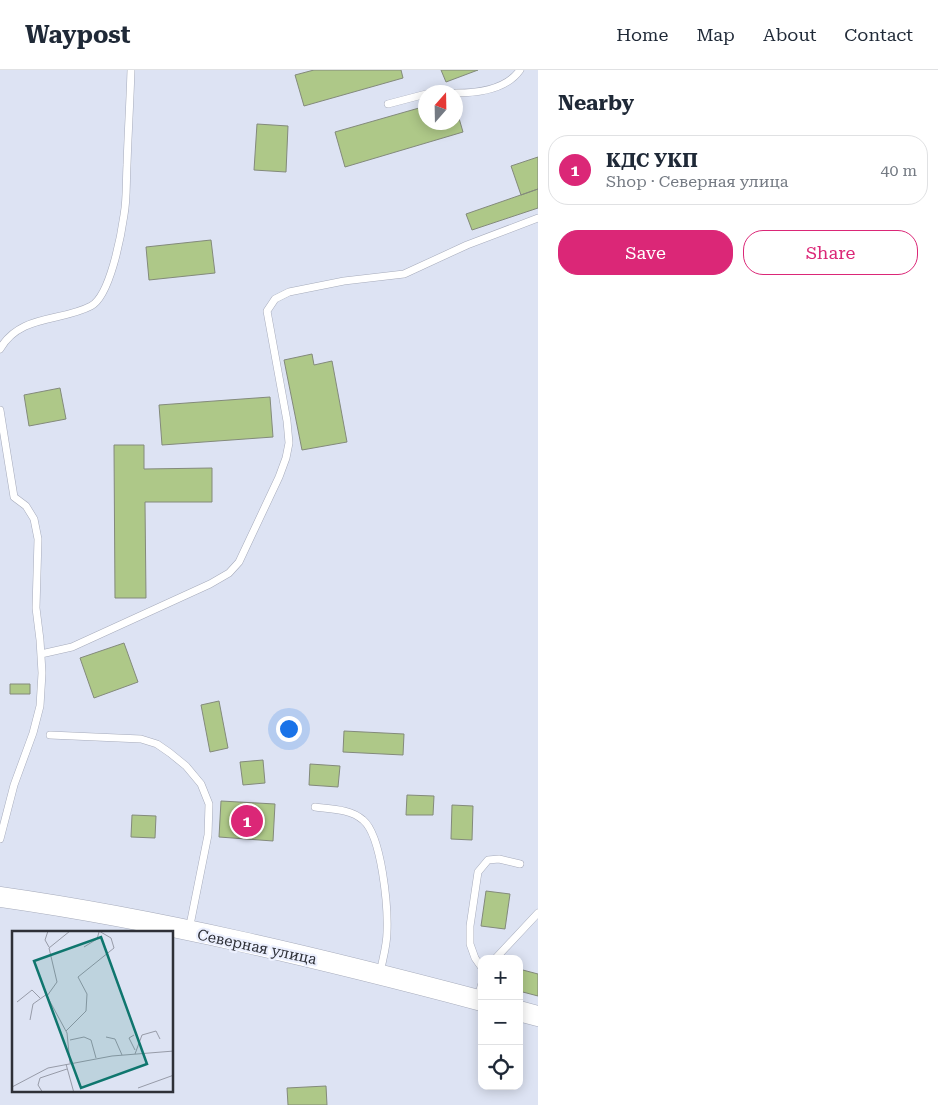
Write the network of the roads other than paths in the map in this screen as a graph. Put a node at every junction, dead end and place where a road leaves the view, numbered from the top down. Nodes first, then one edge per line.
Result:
1 (132, 70) edge
2 (520, 70) edge
3 (463, 92) edge
4 (418, 96) edge
5 (388, 104) dead end
6 (538, 218) edge
7 (1, 346) edge
8 (0, 410) edge
9 (41, 654) junction
10 (50, 735) dead end
11 (316, 807) dead end
12 (0, 839) edge
13 (520, 864) dead end
14 (0, 897) edge
15 (538, 913) edge
16 (189, 932) junction
17 (499, 955) edge
18 (478, 962) edge
19 (379, 975) junction
20 (478, 995) edge
21 (523, 1012) edge
22 (538, 1016) edge

1 - 7 lane
2 - 3 lane
4 - 5 lane
6 - 9 lane
8 - 9 lane
9 - 12 lane
10 - 16 lane
11 - 19 lane
13 - 18 lane
14 - 16 street, Северная улица
15 - 17 lane
16 - 19 street, Северная улица
19 - 20 street, Северная улица
21 - 22 street

